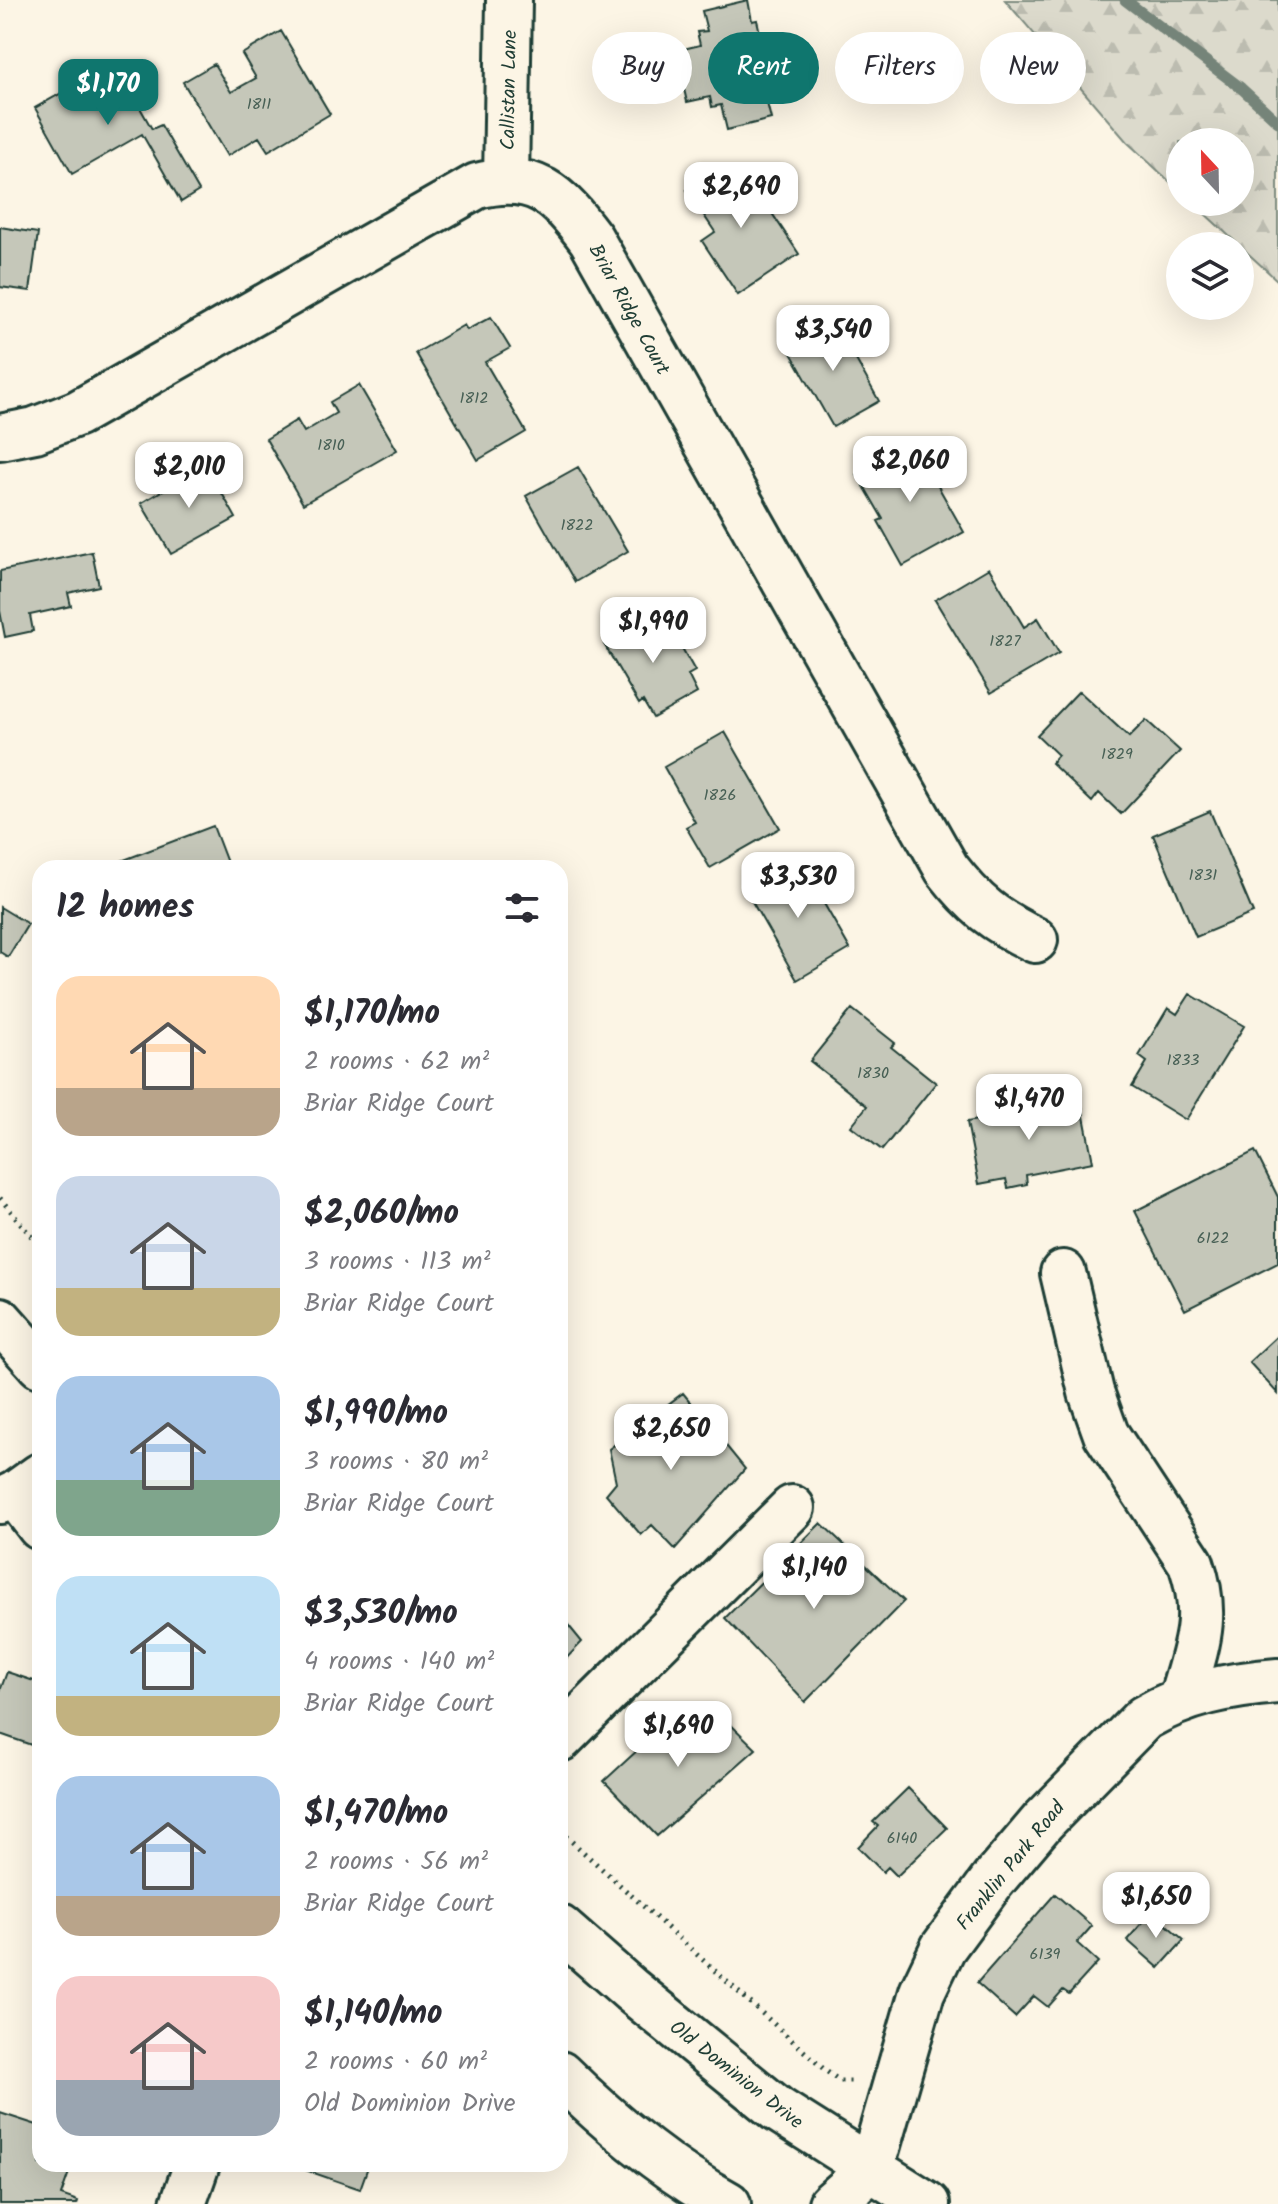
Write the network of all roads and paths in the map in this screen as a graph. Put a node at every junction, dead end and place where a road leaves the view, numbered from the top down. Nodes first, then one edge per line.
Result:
1 (509, 0) edge
2 (506, 181) junction
3 (0, 437) edge
4 (1035, 940) dead end
5 (0, 1198) edge
6 (32, 1237) edge
7 (1063, 1273) dead end
8 (0, 1320) edge
9 (32, 1356) edge
10 (792, 1508) dead end
11 (1278, 1681) edge
12 (1181, 1700) junction
13 (568, 1731) edge
14 (568, 1838) edge
15 (568, 1935) edge
16 (568, 2081) edge
17 (895, 2086) junction
18 (871, 2169) junction
19 (194, 2172) edge
20 (183, 2204) edge
21 (728, 2204) edge
22 (831, 2204) edge
23 (927, 2204) edge

1 - 2 street, Callistan Lane
2 - 3 street, Briar Ridge Court
2 - 4 street, Briar Ridge Court
5 - 6 path
7 - 12 street
8 - 9 street
10 - 13 street
11 - 12 street, Franklin Park Road
12 - 17 street, Franklin Park Road
14 - 17 path
15 - 18 street, Old Dominion Drive
16 - 21 street
17 - 18 street, Franklin Park Road
18 - 22 street
18 - 23 street, Old Dominion Drive
19 - 20 street

